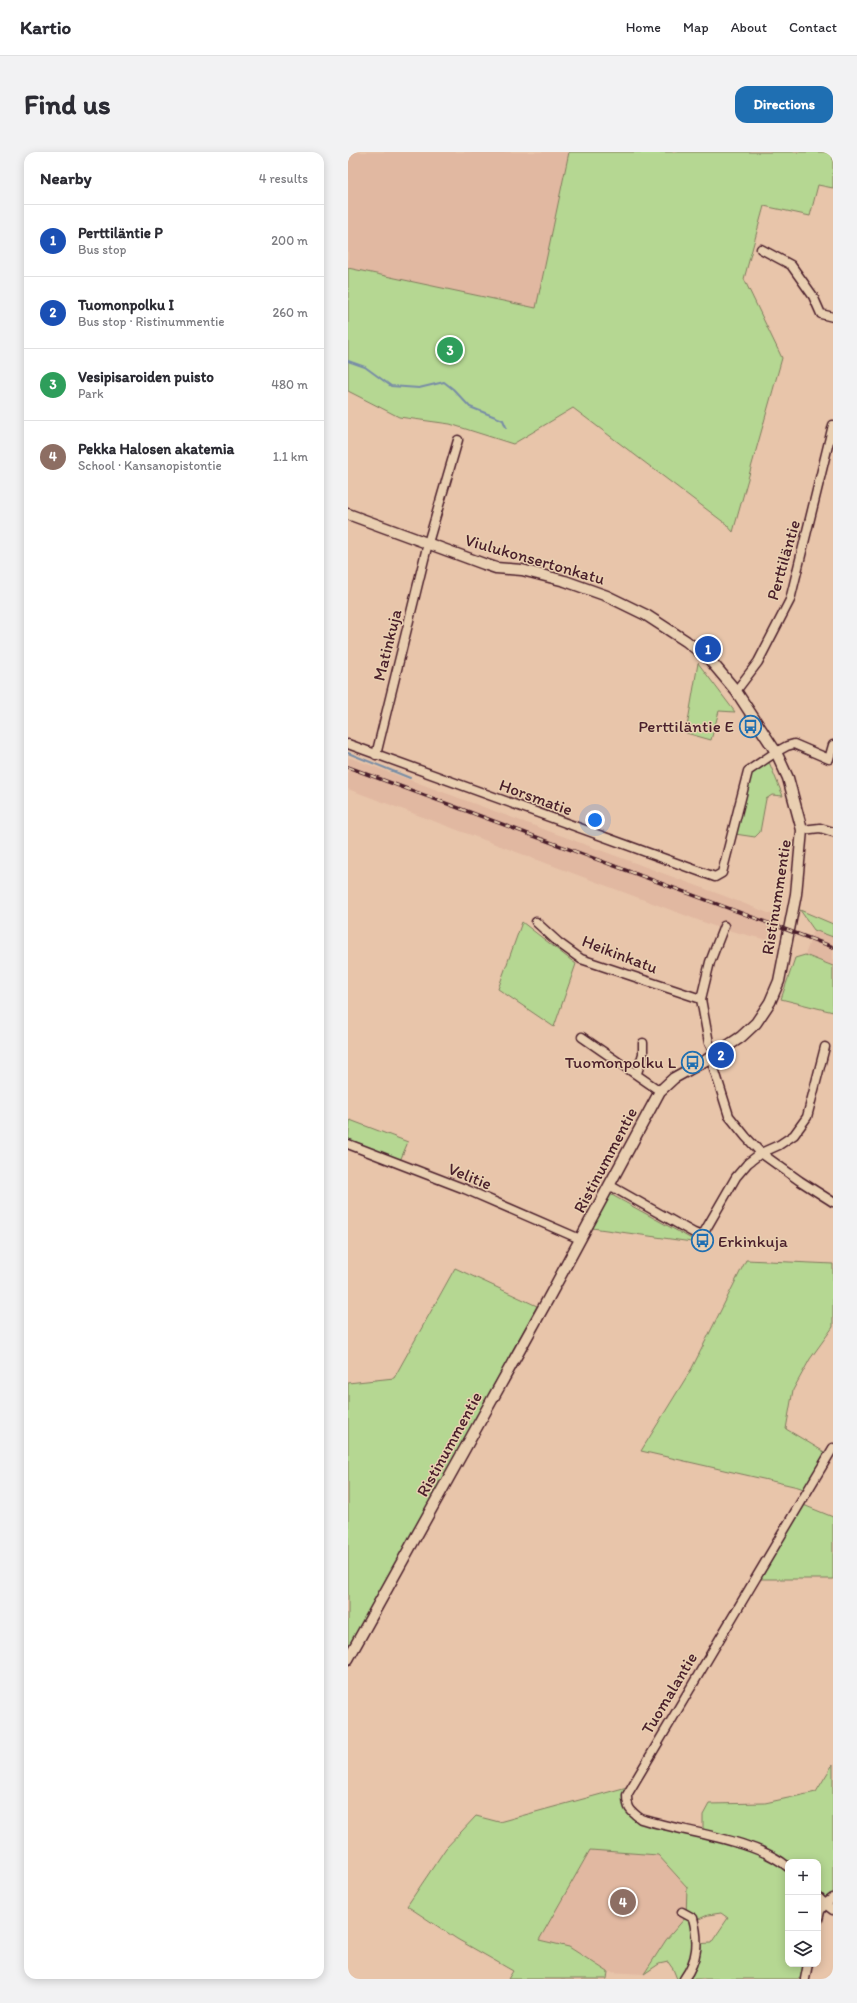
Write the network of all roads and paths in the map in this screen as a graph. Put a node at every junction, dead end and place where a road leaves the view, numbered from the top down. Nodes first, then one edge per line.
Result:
1 (761, 249) dead end
2 (833, 317) edge
3 (833, 428) edge
4 (458, 440) dead end
5 (348, 514) edge
6 (428, 543) junction
7 (736, 691) junction
8 (348, 744) edge
9 (833, 745) edge
10 (776, 752) junction
11 (376, 755) junction
12 (802, 830) junction
13 (833, 832) edge
14 (536, 922) dead end
15 (724, 926) dead end
16 (701, 999) junction
17 (582, 1036) dead end
18 (643, 1043) dead end
19 (825, 1047) dead end
20 (715, 1054) junction
21 (713, 1065) dead end
22 (637, 1073) junction
23 (660, 1091) junction
24 (348, 1144) edge
25 (762, 1153) junction
26 (609, 1186) junction
27 (833, 1202) edge
28 (580, 1239) junction
29 (833, 1448) edge
30 (348, 1659) edge
31 (785, 1865) edge
32 (833, 1898) edge
33 (821, 1900) edge
34 (825, 1904) junction
35 (821, 1910) edge
36 (833, 1910) edge
37 (682, 1912) dead end
38 (807, 1967) edge
39 (684, 1979) edge
40 (805, 1979) edge

1 - 2 street
3 - 7 street, Perttiläntie
4 - 6 street, Matinkuja
5 - 6 street, Viulukonsertonkatu
6 - 7 street, Viulukonsertonkatu
6 - 11 street, Matinkuja
7 - 10 street, Ristinummentie
8 - 11 street, Horsmatie
9 - 10 street
10 - 11 street, Horsmatie
10 - 12 street, Ristinummentie
12 - 13 street
12 - 20 street, Ristinummentie
14 - 16 street, Heikinkatu
15 - 16 street
16 - 20 street
17 - 22 street
18 - 22 street
19 - 25 street
20 - 23 street, Ristinummentie
21 - 25 street
22 - 23 street
23 - 26 street, Ristinummentie
24 - 28 street, Velitie
25 - 26 street
25 - 27 street
26 - 28 street, Ristinummentie
28 - 30 street, Ristinummentie
29 - 31 street, Tuomalantie
32 - 34 street
33 - 34 street
34 - 35 street
34 - 36 street
37 - 39 street
38 - 40 street

